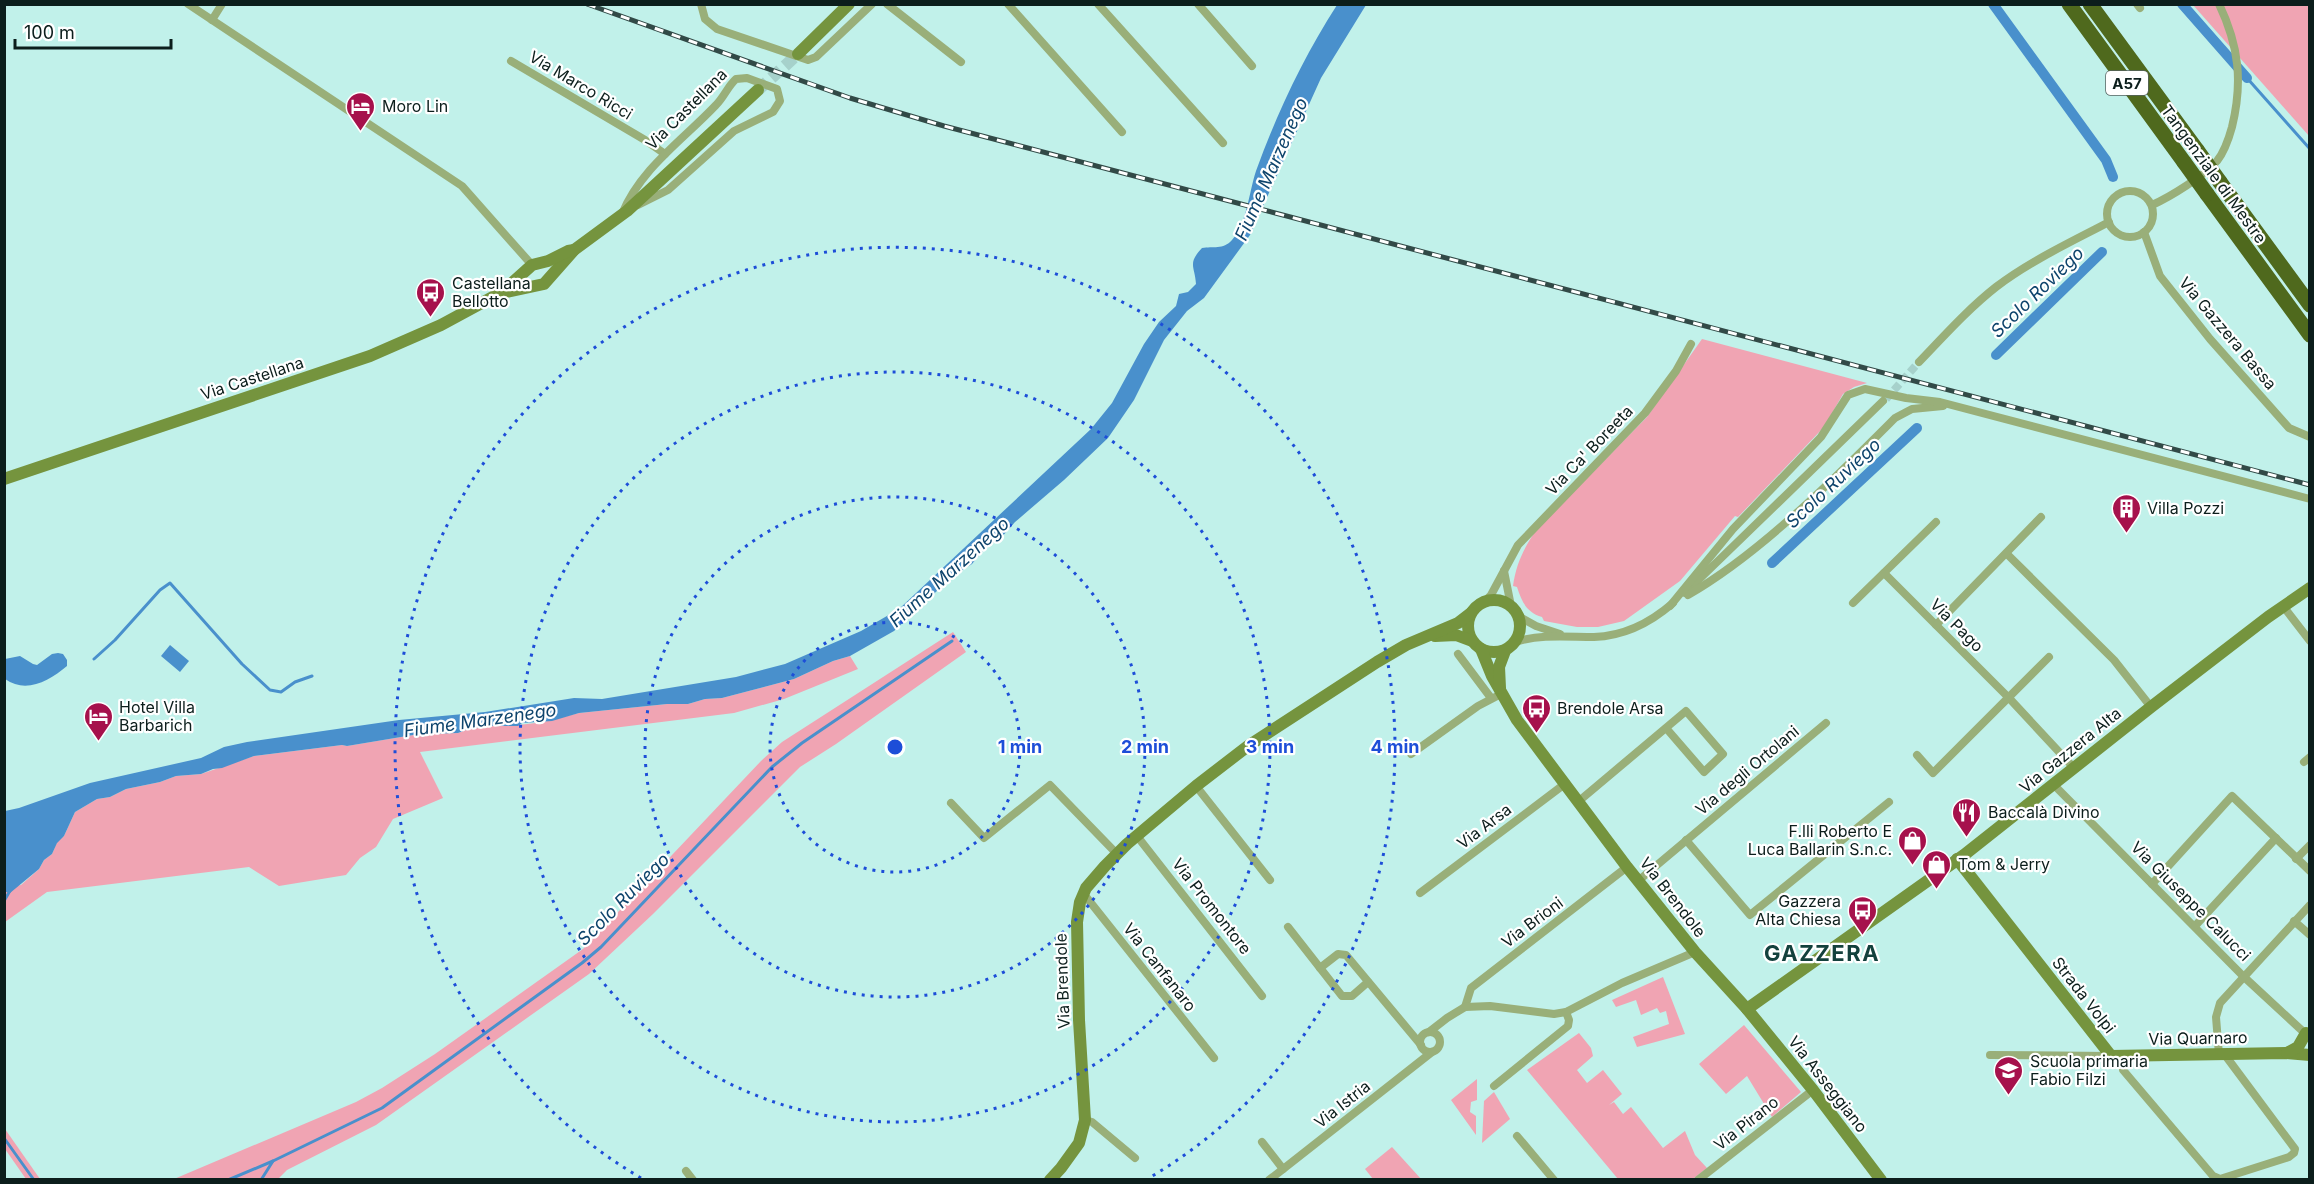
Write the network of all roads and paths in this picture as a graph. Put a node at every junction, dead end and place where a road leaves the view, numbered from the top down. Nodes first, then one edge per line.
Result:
1 (188, 4) edge
2 (222, 4) edge
3 (701, 4) edge
4 (849, 4) edge
5 (872, 4) edge
6 (887, 4) edge
7 (1008, 4) edge
8 (1098, 4) edge
9 (1198, 4) edge
10 (2069, 4) edge
11 (2090, 4) edge
12 (2219, 4) edge
13 (212, 20) junction
14 (798, 54) tunnel mouth
15 (511, 61) dead end
16 (961, 62) dead end
17 (1252, 66) dead end
18 (758, 90) tunnel mouth
19 (1122, 132) dead end
20 (1223, 143) dead end
21 (665, 154) junction
22 (2152, 205) junction
23 (624, 213) junction
24 (2109, 222) junction
25 (2144, 232) junction
26 (573, 250) junction
27 (533, 267) junction
28 (548, 278) junction
29 (538, 286) junction
30 (502, 292) junction
31 (2310, 303) edge
32 (2298, 319) junction
33 (2310, 335) edge
34 (2310, 341) edge
35 (1691, 344) dead end
36 (1919, 362) tunnel mouth
37 (1883, 401) tunnel mouth
38 (1949, 405) junction
39 (2310, 437) edge
40 (4, 479) edge
41 (2310, 500) edge
42 (2041, 517) dead end
43 (1936, 522) dead end
44 (2007, 554) junction
45 (1504, 571) junction
46 (1884, 573) junction
47 (2310, 588) edge
48 (1484, 602) junction
49 (1853, 603) dead end
50 (1670, 606) junction
51 (2283, 606) junction
52 (1515, 611) junction
53 (1472, 613) junction
54 (1936, 625) junction
55 (1564, 635) junction
56 (1428, 636) junction
57 (2310, 640) edge
58 (1515, 642) junction
59 (1476, 645) junction
60 (1505, 651) junction
61 (1458, 654) dead end
62 (2049, 657) dead end
63 (1497, 694) junction
64 (2009, 698) junction
65 (2151, 707) junction
66 (1826, 723) dead end
67 (1666, 728) junction
68 (1411, 754) dead end
69 (1917, 755) dead end
70 (2074, 768) junction
71 (1566, 783) junction
72 (2053, 784) junction
73 (1196, 786) junction
74 (1579, 801) junction
75 (1889, 802) dead end
76 (951, 803) dead end
77 (1137, 836) junction
78 (2276, 838) junction
79 (1686, 840) junction
80 (2310, 845) edge
81 (1117, 854) junction
82 (1958, 859) junction
83 (2296, 859) junction
84 (1628, 867) junction
85 (2310, 871) edge
86 (1270, 880) dead end
87 (1638, 881) junction
88 (2152, 884) junction
89 (1420, 893) dead end
90 (1082, 895) junction
91 (2310, 905) edge
92 (2294, 921) junction
93 (2195, 926) junction
94 (1288, 927) dead end
95 (2310, 935) edge
96 (1695, 952) junction
97 (1320, 968) junction
98 (2244, 976) junction
99 (1368, 982) junction
100 (1262, 996) dead end
101 (1465, 1007) junction
102 (1747, 1009) junction
103 (1566, 1012) junction
104 (1429, 1032) junction
105 (2308, 1035) edge
106 (1421, 1045) junction
107 (1432, 1052) junction
108 (2286, 1053) junction
109 (1990, 1055) dead end
110 (2222, 1055) junction
111 (2310, 1055) edge
112 (2116, 1056) junction
113 (1214, 1058) dead end
114 (1494, 1086) dead end
115 (1813, 1090) junction
116 (1085, 1120) junction
117 (1517, 1136) dead end
118 (1262, 1142) dead end
119 (1135, 1158) dead end
120 (1282, 1169) junction
121 (686, 1171) dead end
122 (693, 1179) edge
123 (1050, 1179) edge
124 (1269, 1179) edge
125 (1554, 1179) edge
126 (1698, 1179) edge
127 (1881, 1179) edge

1 - 13 street
2 - 13 street
3 - 5 street
4 - 14 street
6 - 16 street
7 - 19 street
8 - 20 street
9 - 17 street
10 - 32 highway, Tangenziale di Mestre / A57, bridge
11 - 31 highway, Tangenziale di Mestre / A57, bridge
12 - 22 street
13 - 27 street
15 - 21 street, Via Marco Ricci
18 - 23 street, Via Castellana
21 - 23 street, Via Castellana
21 - 23 street, Via Castellana
22 - 24 street
22 - 25 street
23 - 26 street, Via Castellana
24 - 25 street
24 - 36 street
25 - 39 street, Via Gazzera Bassa
26 - 27 street, Via Castellana
26 - 28 street, Via Castellana
27 - 28 street
27 - 29 street
27 - 30 street, Via Castellana
28 - 29 street, Via Castellana
29 - 30 street, Via Castellana
30 - 40 street, Via Castellana
32 - 33 highway, Tangenziale di Mestre / A57
32 - 34 highway, A57
35 - 45 street, Via Ca' Boreeta
37 - 50 street
38 - 41 street
38 - 50 street
38 - 50 street
42 - 44 street
43 - 46 street
44 - 54 street
44 - 65 street
45 - 48 street, Via Ca' Boreeta
45 - 52 street
46 - 49 street
46 - 54 street, Via Pago
47 - 51 street, Via Gazzera Alta
48 - 52 street
48 - 53 street
50 - 55 street
51 - 57 street
51 - 65 street, Via Gazzera Alta
52 - 55 street
52 - 58 street
53 - 56 street, Via Brendole
53 - 59 street
54 - 64 street, Via Pago
55 - 58 street
56 - 59 street, Via Brendole
56 - 73 street, Via Brendole
58 - 60 street
59 - 60 street
59 - 63 street, Via Brendole
60 - 63 street
61 - 63 street
62 - 64 street
63 - 68 street
63 - 71 street, Via Brendole
64 - 69 street
64 - 70 street, Via Pago
65 - 70 street, Via Gazzera Alta
66 - 79 street, Via degli Ortolani
67 - 67 street
67 - 74 street
70 - 72 street, Via Gazzera Alta
71 - 74 street, Via Brendole
71 - 89 street, Via Arsa
72 - 82 street, Via Gazzera Alta
72 - 88 street, Via Giuseppe Calucci
73 - 77 street, Via Brendole
73 - 86 street
74 - 84 street, Via Brendole
75 - 79 street
76 - 81 street
77 - 81 street, Via Brendole
77 - 100 street, Via Promontore
78 - 83 street
78 - 88 street
78 - 93 street
79 - 87 street, Via degli Ortolani
80 - 83 street
81 - 90 street, Via Brendole
82 - 102 street, Via Gazzera Alta
82 - 112 street, Strada Volpi
83 - 85 street
84 - 87 street, Via Brendole
84 - 101 street, Via Brioni
87 - 96 street, Via Brendole
88 - 93 street, Via Giuseppe Calucci
90 - 113 street, Via Canfanaro
90 - 116 street, Via Brendole
91 - 92 street
92 - 95 street
92 - 98 street
93 - 98 street, Via Giuseppe Calucci
94 - 97 street
96 - 102 street, Via Brendole
96 - 103 street
97 - 99 street
97 - 99 street
98 - 105 street, Via Giuseppe Calucci
98 - 110 street
99 - 106 street
101 - 103 street
101 - 104 street
102 - 115 street, Via Asseggiano
103 - 114 street
104 - 106 street
104 - 107 street
105 - 108 street
106 - 107 street
107 - 120 street, Via Istria
108 - 110 street, Via Quarnaro
108 - 111 street, Via Quarnaro
109 - 112 street, Strada Volpi
110 - 112 street, Via Quarnaro
110 - 112 street, Strada Volpi
115 - 126 street, Via Pirano
115 - 127 street, Via Asseggiano
116 - 119 street
116 - 123 street, Via Brendole
117 - 125 street
118 - 120 street
120 - 124 street, Via Istria
121 - 122 street

